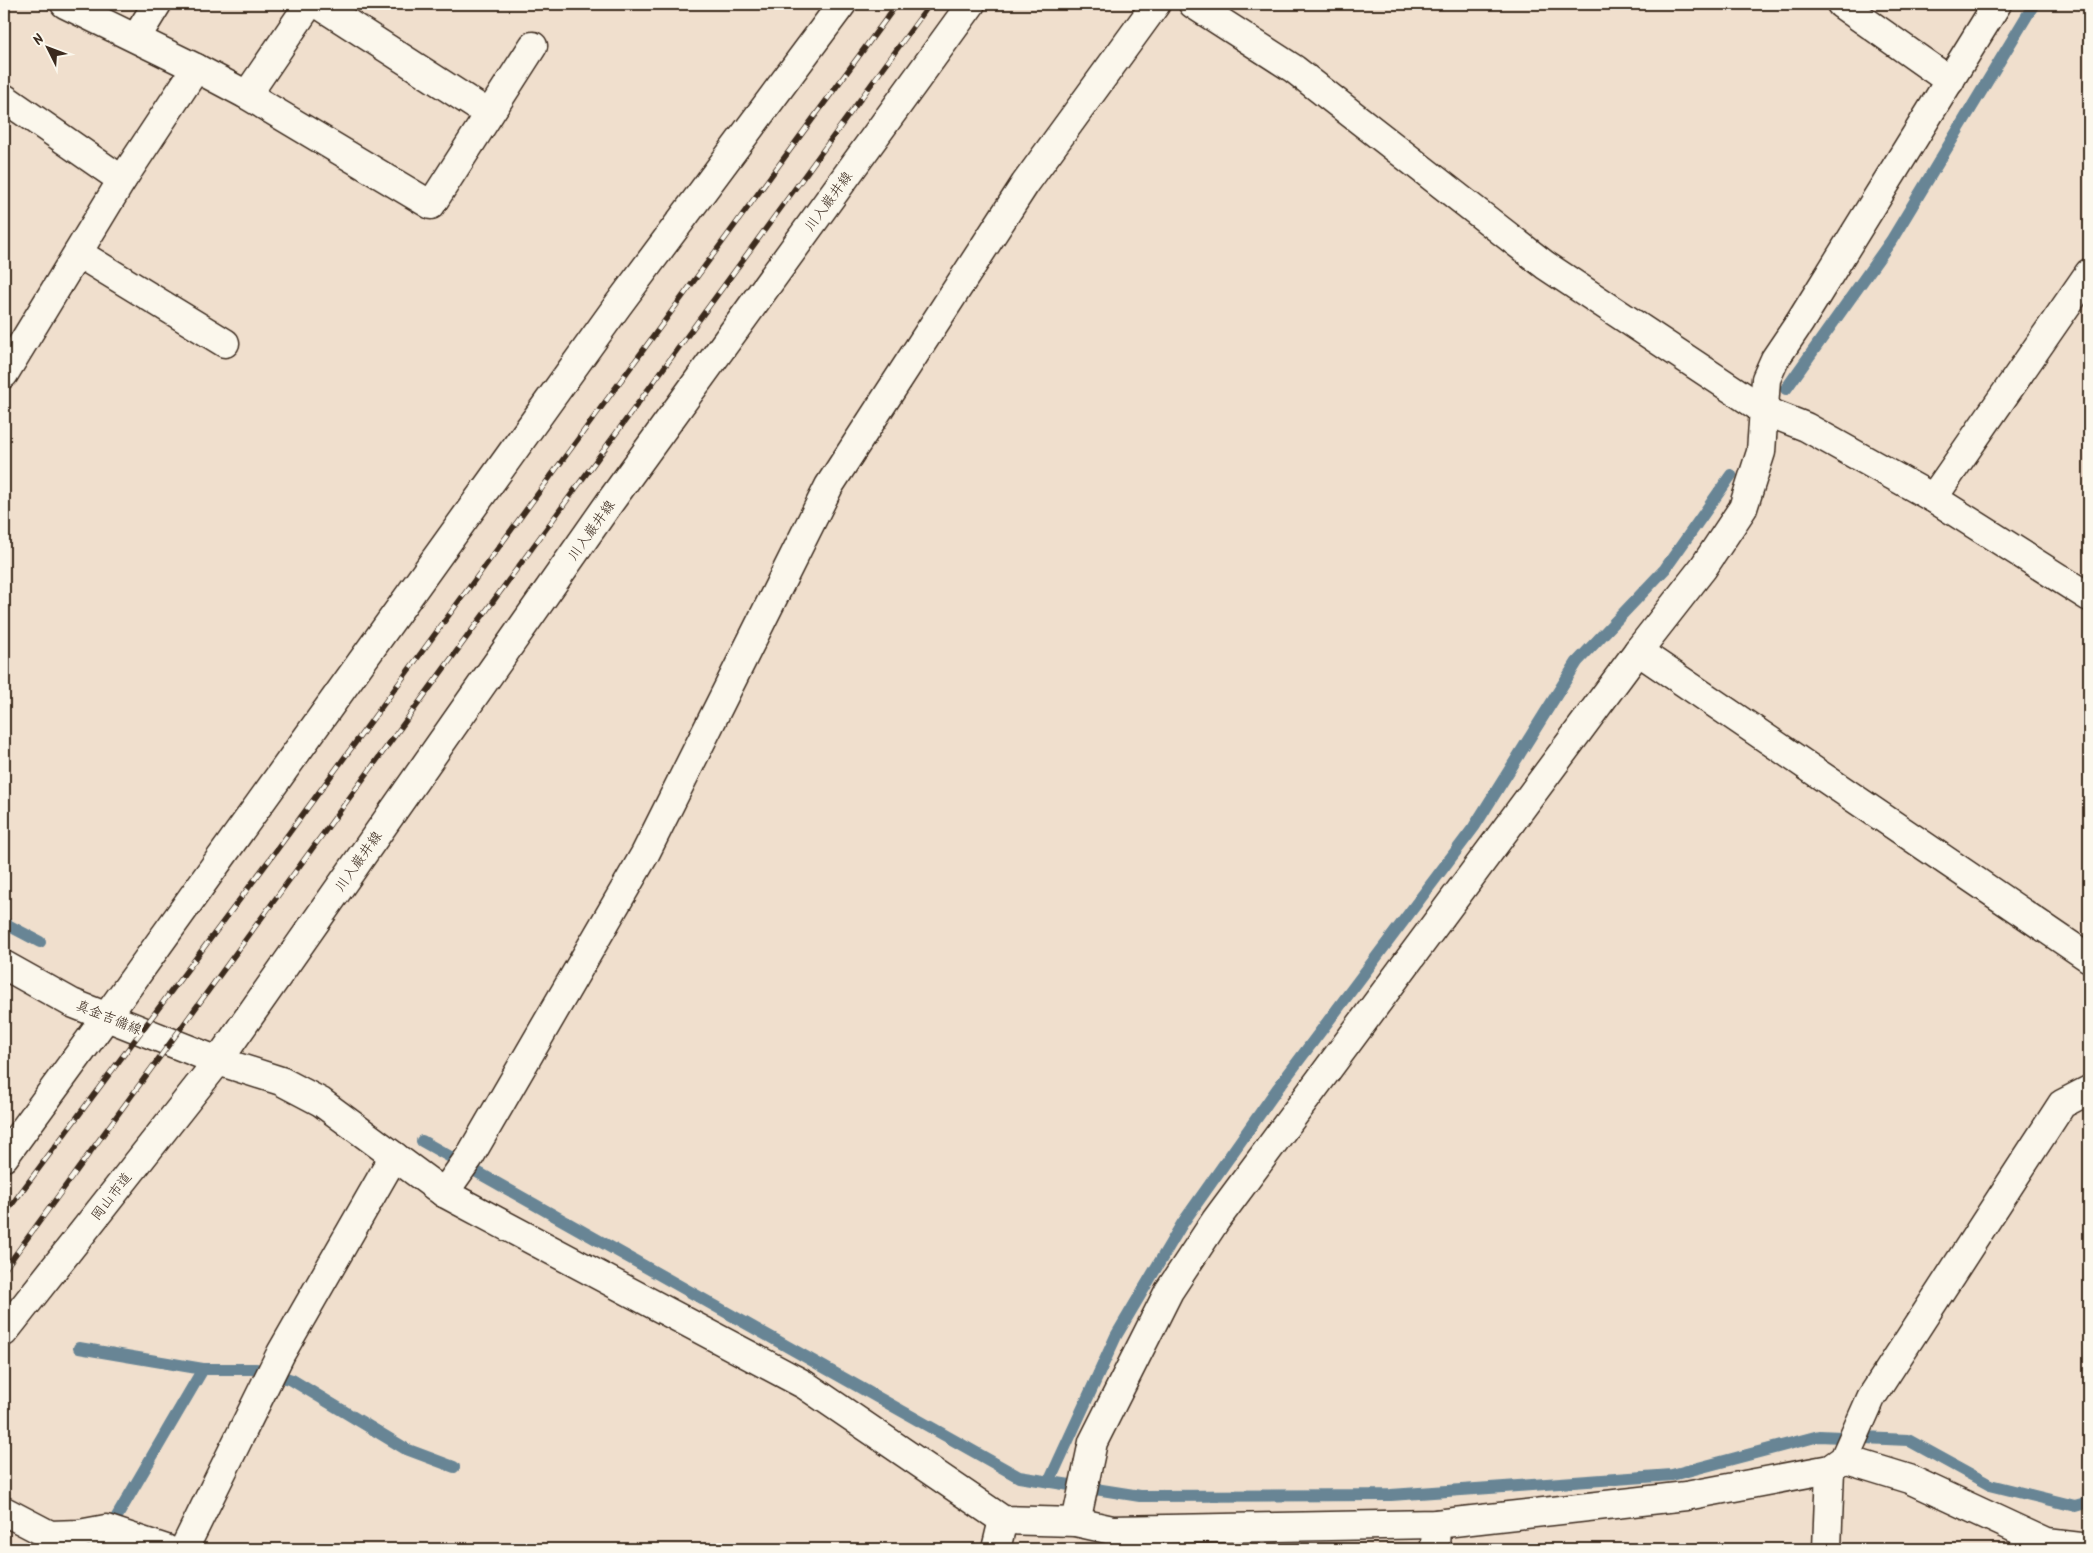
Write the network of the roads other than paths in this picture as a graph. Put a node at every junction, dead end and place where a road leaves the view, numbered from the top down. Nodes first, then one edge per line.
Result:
1 (65, 4) edge
2 (157, 4) edge
3 (309, 4) edge
4 (318, 4) edge
5 (842, 4) edge
6 (971, 4) edge
7 (1156, 4) edge
8 (1193, 4) edge
9 (1841, 4) edge
10 (1997, 4) edge
11 (136, 38) junction
12 (533, 46) dead end
13 (196, 68) junction
14 (1950, 81) junction
15 (248, 95) junction
16 (4, 98) edge
17 (489, 114) junction
18 (122, 180) junction
19 (78, 253) junction
20 (2089, 273) edge
21 (225, 343) dead end
22 (4, 374) edge
23 (1765, 411) junction
24 (1933, 498) junction
25 (2089, 597) edge
26 (1638, 651) junction
27 (2089, 958) edge
28 (4, 965) edge
29 (107, 1016) junction
30 (218, 1061) junction
31 (2089, 1090) edge
32 (394, 1156) junction
33 (4, 1157) edge
34 (448, 1188) junction
35 (4, 1332) edge
36 (1836, 1464) junction
37 (4, 1511) edge
38 (1003, 1520) junction
39 (1076, 1522) junction
40 (1435, 1536) edge
41 (1112, 1540) edge
42 (77, 1542) edge
43 (2089, 1548) edge
44 (166, 1549) edge
45 (184, 1549) edge
46 (996, 1549) edge
47 (1827, 1549) edge

1 - 11 street
2 - 11 street
3 - 15 street
4 - 17 street
5 - 29 street
6 - 30 street, 川入巌井線
7 - 34 street
8 - 23 street
9 - 14 street
10 - 14 street
11 - 13 street
12 - 17 street
13 - 15 street
13 - 18 street
14 - 23 street
15 - 17 street
16 - 18 street
18 - 19 street
19 - 21 street
19 - 22 street
20 - 24 street
23 - 24 street
23 - 26 street
24 - 25 street
26 - 27 street
26 - 39 street
28 - 29 street, 真金吉備線
29 - 30 street, 真金吉備線
29 - 33 street
30 - 32 street, 真金吉備線
30 - 35 street, 岡山市道
31 - 36 street
32 - 34 street, 真金吉備線
32 - 45 street
34 - 38 street, 真金吉備線
36 - 40 street
36 - 43 street
36 - 47 street
37 - 42 street
38 - 39 street
38 - 46 street
39 - 41 street
40 - 41 street
42 - 44 street

